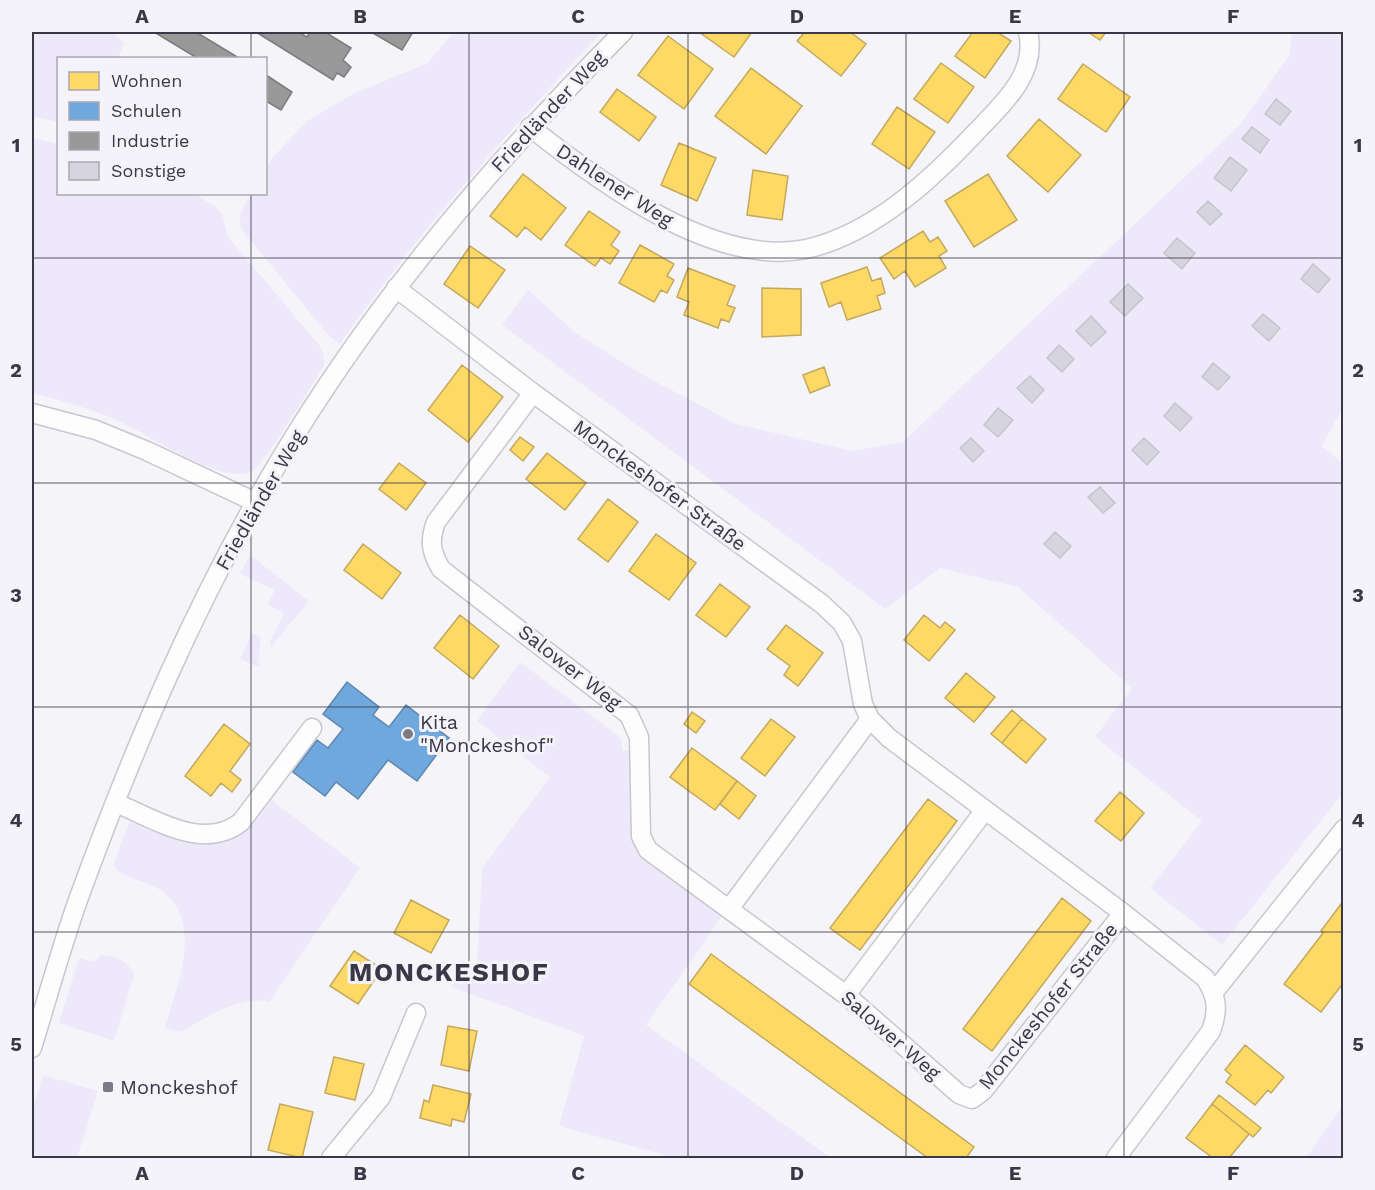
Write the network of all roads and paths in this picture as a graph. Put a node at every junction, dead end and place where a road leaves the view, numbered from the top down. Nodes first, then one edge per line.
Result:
1 (622, 32) edge
2 (1028, 32) edge
3 (530, 127) junction
4 (396, 288) junction
5 (533, 393) junction
6 (32, 413) edge
7 (255, 502) junction
8 (870, 719) junction
9 (312, 728) dead end
10 (116, 803) junction
11 (986, 810) junction
12 (1344, 830) edge
13 (729, 909) junction
14 (1123, 913) junction
15 (1214, 992) junction
16 (846, 995) junction
17 (416, 1013) dead end
18 (32, 1048) edge
19 (972, 1099) joint
20 (331, 1158) edge
21 (1116, 1158) edge

1 - 3 street, Friedländer Weg
2 - 3 street, Dahlener Weg
3 - 4 street, Friedländer Weg
4 - 5 street, Monckeshofer Straße
4 - 7 street, Friedländer Weg
5 - 8 street, Monckeshofer Straße
5 - 13 street, Salower Weg
6 - 7 street
7 - 10 street, Friedländer Weg
8 - 11 street, Monckeshofer Straße
8 - 13 street
9 - 10 street
10 - 18 street, Friedländer Weg
11 - 14 street, Monckeshofer Straße
11 - 16 street
12 - 15 street
13 - 16 street, Salower Weg
14 - 15 street, Monckeshofer Straße
14 - 19 street, Monckeshofer Straße
15 - 21 street
16 - 19 street, Salower Weg
17 - 20 street

